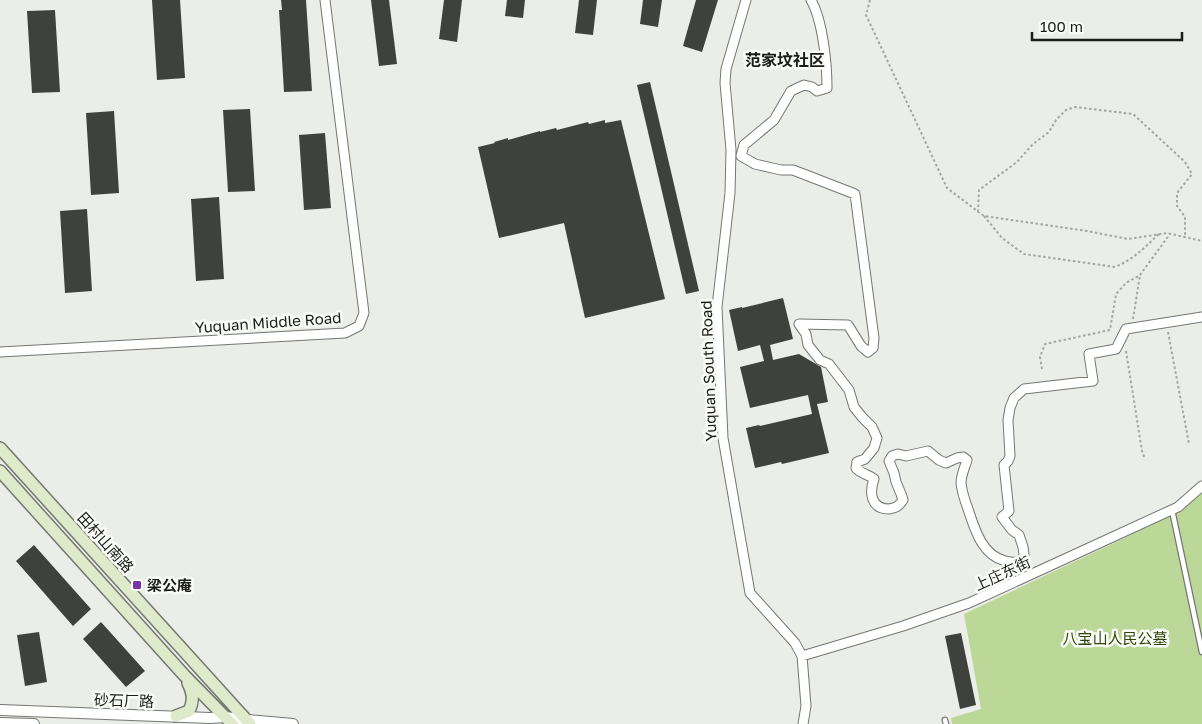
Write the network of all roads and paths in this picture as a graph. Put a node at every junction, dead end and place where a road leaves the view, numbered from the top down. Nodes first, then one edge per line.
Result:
1 (325, 0) edge
2 (746, 0) edge
3 (811, 0) edge
4 (870, 0) edge
5 (978, 212) junction
6 (984, 216) junction
7 (1159, 234) junction
8 (1170, 234) junction
9 (1185, 237) junction
10 (1202, 241) edge
11 (1140, 275) junction
12 (1202, 317) edge
13 (1132, 328) junction
14 (1167, 328) dead end
15 (1126, 349) dead end
16 (0, 352) edge
17 (1042, 369) dead end
18 (1189, 444) dead end
19 (0, 448) edge
20 (1145, 459) dead end
21 (0, 471) edge
22 (1202, 486) edge
23 (1172, 510) junction
24 (1202, 652) edge
25 (802, 656) junction
26 (184, 675) junction
27 (0, 710) edge
28 (176, 716) junction
29 (228, 721) edge
30 (0, 723) edge
31 (245, 723) edge
32 (34, 724) edge
33 (293, 724) edge
34 (803, 724) edge

1 - 16 street, Yuquan Middle Road
2 - 25 street, Yuquan South Road
3 - 13 street
4 - 5 path
5 - 6 path
5 - 9 path
6 - 7 path
6 - 7 path
7 - 8 path
8 - 9 path
8 - 11 path
9 - 10 path
11 - 13 path
11 - 17 path
12 - 13 street
14 - 18 path
15 - 20 path
19 - 31 main road, 田村山南路
21 - 26 main road, 田村山南路
22 - 23 street, 上庄东街
23 - 24 lane
23 - 25 street, 上庄东街
25 - 34 street, Yuquan South Road
26 - 28 main road
26 - 29 main road, 田村山南路
27 - 28 street, 砂石厂路
28 - 29 street, 砂石厂路
29 - 31 street, 砂石厂路
30 - 32 street
31 - 33 street, 砂石厂路

